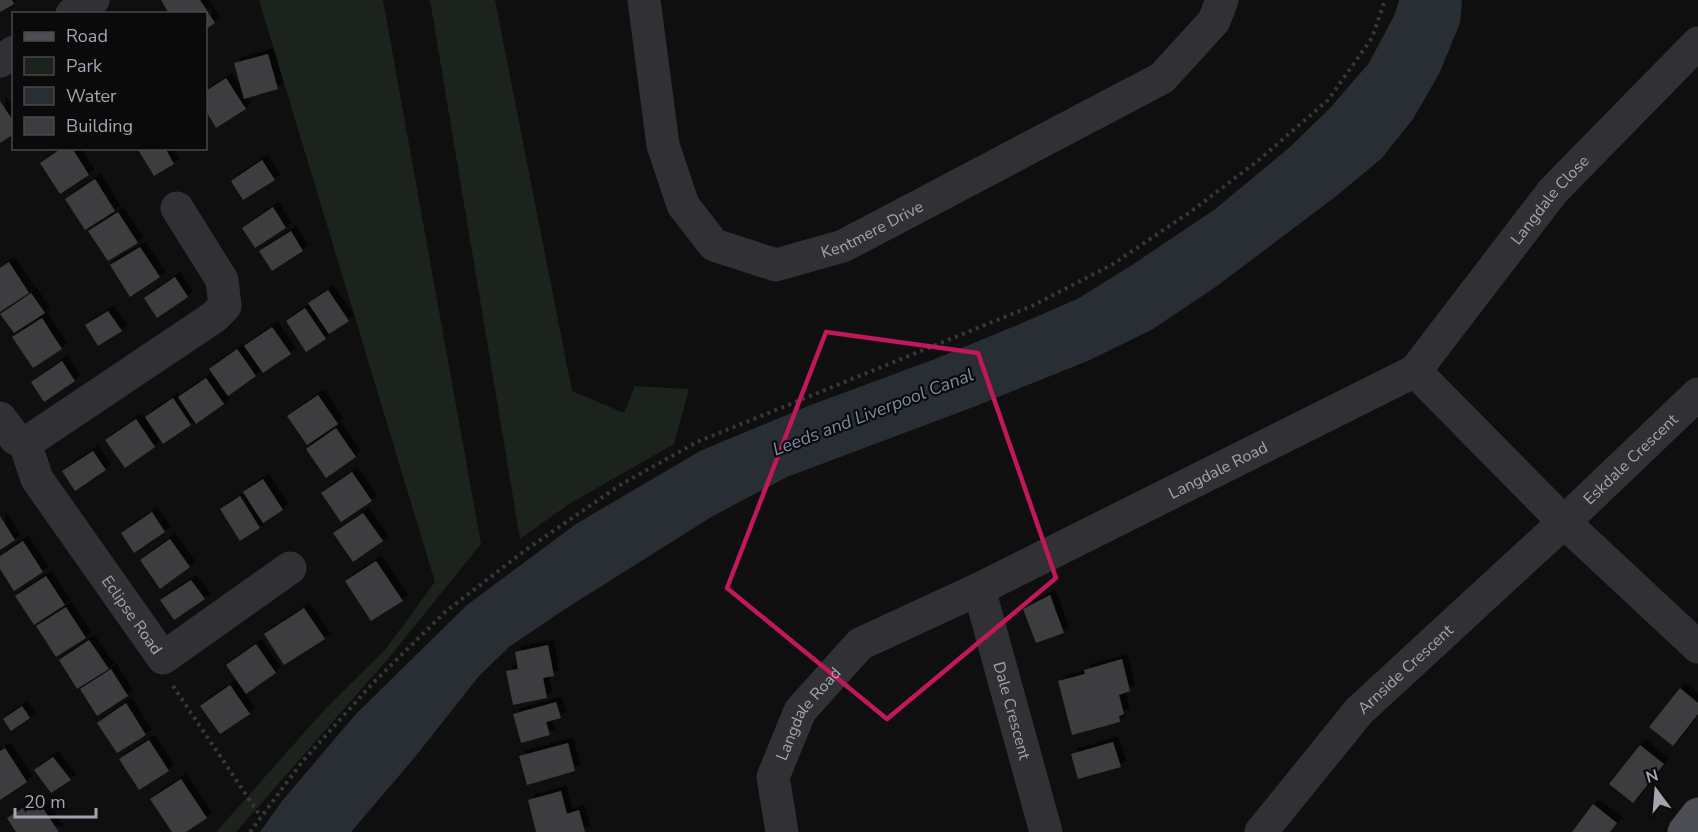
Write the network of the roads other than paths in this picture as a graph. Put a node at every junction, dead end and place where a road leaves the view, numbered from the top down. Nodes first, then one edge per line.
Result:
1 (93, 0) edge
2 (644, 0) edge
3 (1222, 0) edge
4 (75, 12) edge
5 (1698, 43) edge
6 (177, 208) dead end
7 (1415, 371) junction
8 (1698, 394) edge
9 (0, 418) edge
10 (24, 440) junction
11 (1564, 522) junction
12 (290, 568) dead end
13 (979, 589) junction
14 (1698, 646) edge
15 (1698, 814) edge
16 (782, 832) edge
17 (1046, 832) edge
18 (1261, 832) edge
19 (1684, 832) edge

1 - 4 street
2 - 3 street, Kentmere Drive
5 - 7 street, Langdale Close
6 - 10 street
7 - 11 street
7 - 13 street, Langdale Road
8 - 11 street, Eskdale Crescent
9 - 10 street
10 - 12 street, Eclipse Road
11 - 14 street
11 - 18 street, Arnside Crescent
13 - 16 street, Langdale Road
13 - 17 street, Dale Crescent
15 - 19 main road

